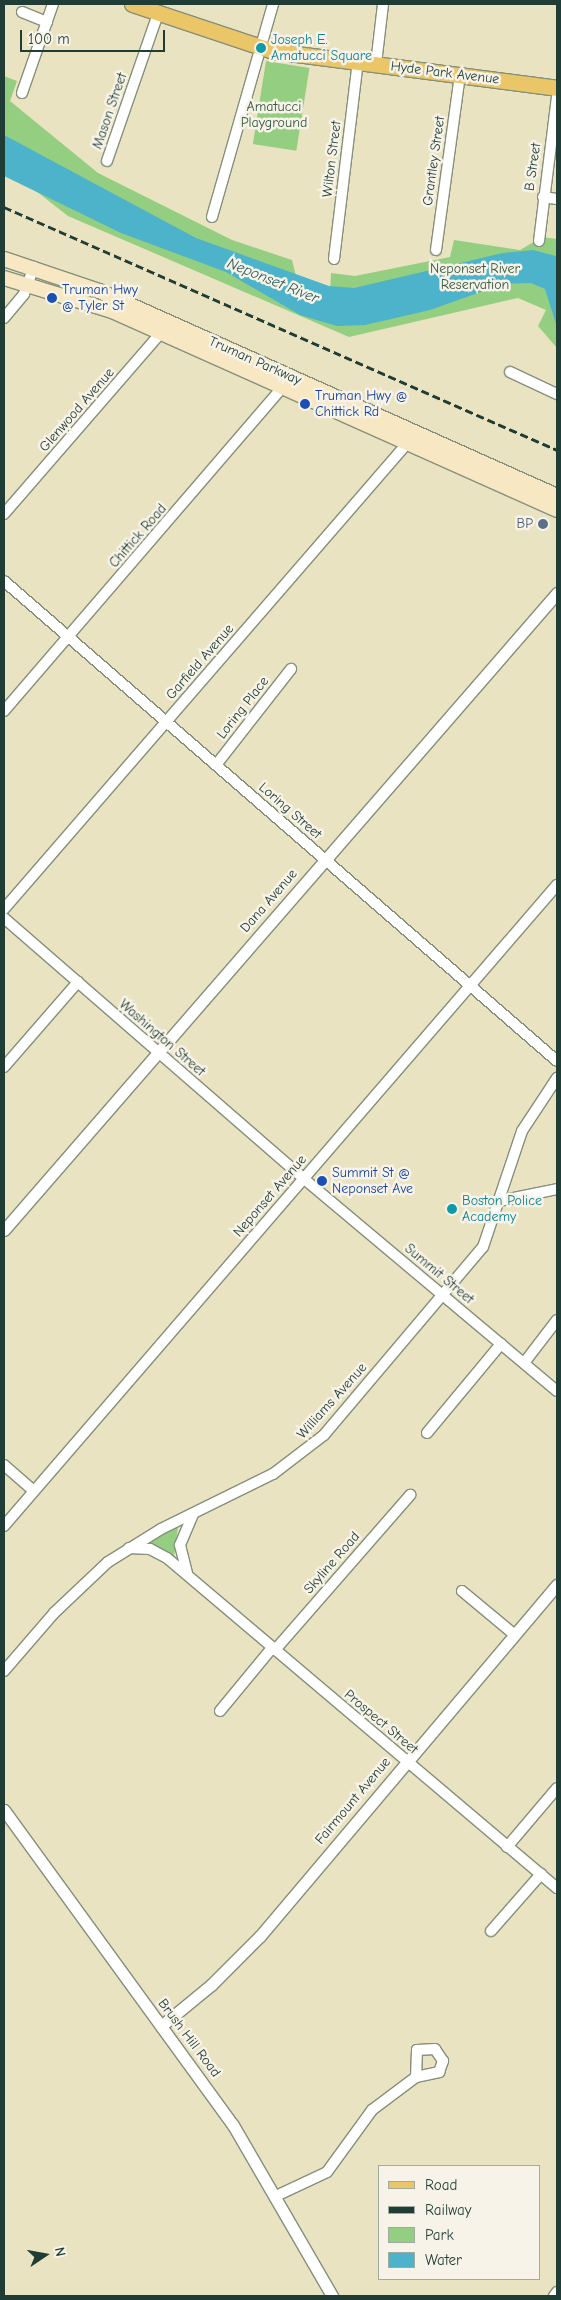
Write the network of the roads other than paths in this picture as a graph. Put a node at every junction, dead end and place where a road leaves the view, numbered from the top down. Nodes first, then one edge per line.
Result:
1 (54, 4) edge
2 (132, 4) edge
3 (273, 4) edge
4 (383, 4) edge
5 (22, 12) dead end
6 (158, 14) junction
7 (47, 22) junction
8 (260, 48) junction
9 (358, 62) junction
10 (376, 64) junction
11 (460, 75) junction
12 (557, 88) edge
13 (22, 94) dead end
14 (557, 97) edge
15 (107, 162) dead end
16 (543, 197) junction
17 (557, 199) edge
18 (212, 217) dead end
19 (539, 241) dead end
20 (436, 250) dead end
21 (4, 259) edge
22 (334, 259) dead end
23 (34, 267) junction
24 (4, 278) edge
25 (28, 284) junction
26 (4, 318) edge
27 (165, 327) junction
28 (510, 372) dead end
29 (287, 383) junction
30 (557, 394) edge
31 (411, 438) junction
32 (557, 496) edge
33 (557, 510) edge
34 (4, 514) edge
35 (4, 581) edge
36 (557, 593) edge
37 (68, 637) junction
38 (292, 669) dead end
39 (4, 711) edge
40 (166, 722) junction
41 (216, 765) junction
42 (326, 860) junction
43 (557, 885) edge
44 (4, 909) edge
45 (4, 918) edge
46 (78, 982) junction
47 (470, 986) junction
48 (158, 1052) junction
49 (557, 1061) edge
50 (4, 1067) edge
51 (557, 1078) edge
52 (303, 1178) junction
53 (557, 1189) edge
54 (499, 1202) junction
55 (4, 1230) edge
56 (442, 1294) junction
57 (557, 1320) edge
58 (502, 1344) junction
59 (524, 1363) junction
60 (557, 1391) edge
61 (427, 1433) dead end
62 (4, 1465) edge
63 (33, 1490) junction
64 (410, 1495) dead end
65 (197, 1511) junction
66 (4, 1526) edge
67 (127, 1549) junction
68 (188, 1576) junction
69 (557, 1584) edge
70 (462, 1591) dead end
71 (515, 1635) junction
72 (274, 1649) junction
73 (4, 1671) edge
74 (220, 1711) dead end
75 (407, 1762) junction
76 (557, 1789) edge
77 (4, 1810) edge
78 (507, 1847) junction
79 (541, 1874) junction
80 (557, 1888) edge
81 (491, 1931) dead end
82 (161, 2026) junction
83 (416, 2077) dead end
84 (276, 2196) junction
85 (557, 2292) edge
86 (332, 2296) edge
87 (554, 2296) edge

1 - 7 street
2 - 6 main road, Hyde Park Avenue
3 - 8 street
4 - 10 street
5 - 7 street
6 - 8 main road, Hyde Park Avenue
6 - 15 street, Mason Street
7 - 13 street
8 - 9 main road, Hyde Park Avenue
8 - 18 street
9 - 10 main road, Hyde Park Avenue
9 - 22 street, Wilton Street
10 - 11 main road, Hyde Park Avenue
11 - 12 main road, Hyde Park Avenue
11 - 20 street, Grantley Street
14 - 16 street, B Street
16 - 17 street
16 - 19 street, B Street
21 - 23 main road, Truman Parkway
23 - 25 street
23 - 27 main road, Truman Parkway
24 - 25 main road, Truman Parkway
25 - 26 street
25 - 27 main road, Truman Parkway
27 - 29 main road, Truman Parkway
27 - 34 street, Glenwood Avenue
28 - 30 street
29 - 31 main road, Truman Parkway
29 - 37 street, Chittick Road
31 - 32 main road, Truman Parkway
31 - 33 main road, Truman Parkway
31 - 40 street, Garfield Avenue
35 - 37 street, Loring Street
36 - 42 street, Dana Avenue
37 - 39 street, Chittick Road
37 - 40 street, Loring Street
38 - 41 street, Loring Place
40 - 41 street, Loring Street
40 - 44 street, Garfield Avenue
41 - 42 street, Loring Street
42 - 47 street, Loring Street
42 - 48 street, Dana Avenue
43 - 47 street, Neponset Avenue
45 - 46 street, Washington Street
46 - 48 street, Washington Street
46 - 50 street
47 - 49 street, Loring Street
47 - 52 street, Neponset Avenue
48 - 52 street, Washington Street
48 - 55 street, Dana Avenue
51 - 54 street, Williams Avenue
52 - 56 street, Summit Street
52 - 63 street, Neponset Avenue
53 - 54 street
54 - 56 street, Williams Avenue
56 - 58 street, Summit Street
56 - 65 street, Williams Avenue
57 - 59 street
58 - 59 street, Summit Street
58 - 61 street
59 - 60 street, Summit Street
62 - 63 street
63 - 66 street, Neponset Avenue
64 - 72 street, Skyline Road
65 - 67 street, Williams Avenue
65 - 68 street
67 - 68 street, Prospect Street
67 - 73 street, Williams Avenue
68 - 72 street, Prospect Street
69 - 71 street, Fairmount Avenue
70 - 71 street
71 - 75 street, Fairmount Avenue
72 - 74 street, Skyline Road
72 - 75 street, Prospect Street
75 - 78 street, Prospect Street
75 - 82 street, Fairmount Avenue
76 - 78 street
77 - 82 street, Brush Hill Road
78 - 79 street, Prospect Street
79 - 80 street, Prospect Street
79 - 81 street
82 - 84 street, Brush Hill Road
83 - 84 street
84 - 86 street, Brush Hill Road
85 - 87 street

